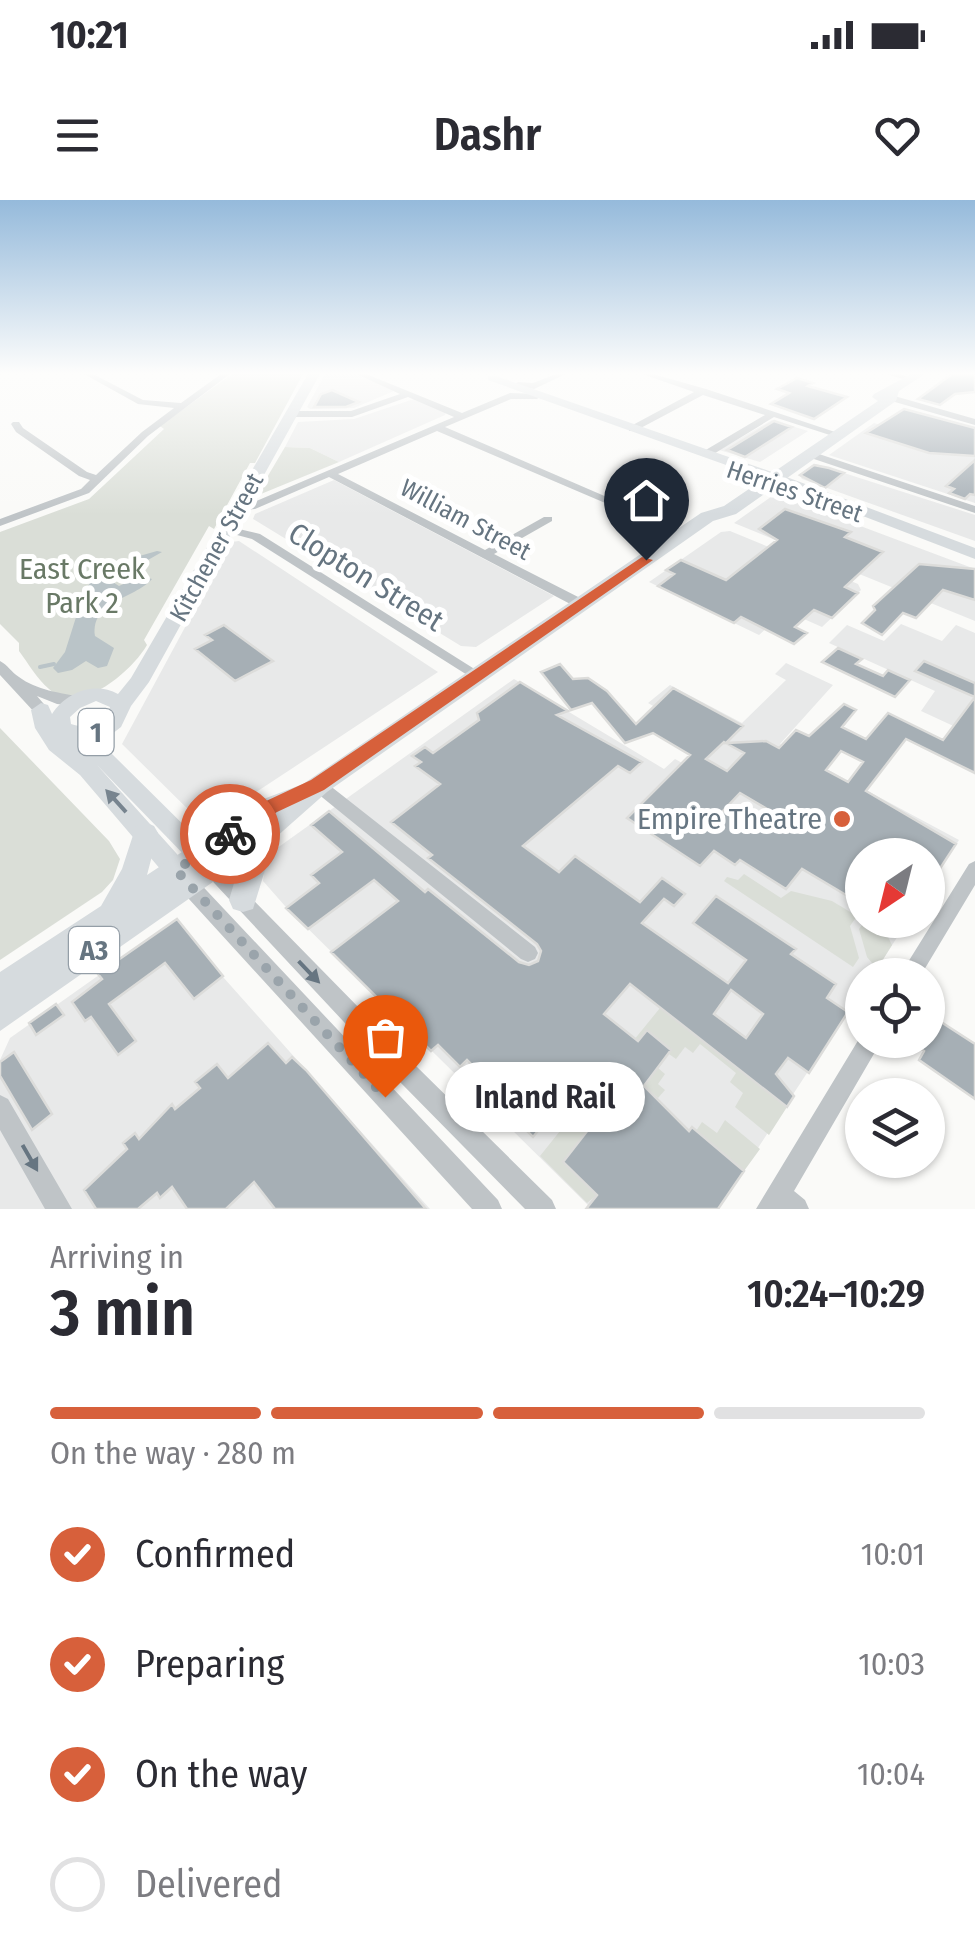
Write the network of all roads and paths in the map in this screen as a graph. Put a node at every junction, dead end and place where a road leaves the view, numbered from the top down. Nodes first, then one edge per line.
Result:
1 (162, 421) edge
2 (288, 421) edge
3 (450, 421) edge
4 (610, 421) edge
5 (647, 421) edge
6 (762, 421) edge
7 (796, 421) edge
8 (851, 421) edge
9 (16, 424) dead end
10 (437, 427) junction
11 (632, 429) junction
12 (832, 433) junction
13 (661, 440) junction
14 (708, 454) junction
15 (809, 454) junction
16 (329, 473) junction
17 (763, 477) junction
18 (99, 480) junction
19 (0, 509) edge
20 (236, 510) junction
21 (975, 510) edge
22 (548, 518) dead end
23 (6, 521) edge
24 (226, 529) junction
25 (684, 533) junction
26 (486, 554) junction
27 (975, 554) edge
28 (581, 604) junction
29 (0, 666) edge
30 (477, 676) junction
31 (14, 682) junction
32 (112, 700) junction
33 (76, 701) junction
34 (58, 723) junction
35 (102, 730) junction
36 (88, 770) junction
37 (318, 785) junction
38 (263, 832) junction
39 (145, 833) junction
40 (194, 869) junction
41 (975, 869) edge
42 (243, 900) junction
43 (112, 914) junction
44 (280, 940) junction
45 (528, 953) dead end
46 (920, 958) edge
47 (256, 959) junction
48 (0, 990) edge
49 (0, 1016) edge
50 (860, 1058) edge
51 (0, 1107) edge
52 (781, 1204) edge
53 (60, 1209) edge
54 (489, 1209) edge
55 (543, 1209) edge

1 - 18 street
2 - 20 main road, Kitchener Street
3 - 10 street
4 - 11 main road, Herries Street
5 - 11 street
6 - 14 street
7 - 12 street
8 - 12 highway, A3
9 - 18 street
10 - 16 street
10 - 25 street
11 - 13 main road, Herries Street
12 - 15 highway, A3
12 - 17 highway, A3
13 - 14 main road, Herries Street
13 - 17 main road, Herries Street
14 - 17 main road, Herries Street
15 - 17 highway, A3
15 - 21 street
16 - 20 street
16 - 26 street, William Street
17 - 25 highway, A3
17 - 27 main road, Herries Street
18 - 23 street
19 - 23 street
20 - 24 main road, Kitchener Street
22 - 26 street
24 - 30 street, Clopton Street
24 - 32 main road, Kitchener Street
25 - 28 highway, A3
26 - 28 street, William Street
28 - 30 highway, A3
29 - 31 street, 1
30 - 37 highway, A3
31 - 33 street, 1
31 - 34 street, 1
32 - 33 main road, 1
32 - 35 main road, 1
33 - 34 main road, 1
34 - 35 main road, 1
34 - 36 main road
34 - 36 main road, 1
35 - 40 main road, 1
39 -> 36 main road, 1
37 - 38 highway, A3
37 - 40 highway, A3
37 - 45 street
38 - 40 highway, A3
38 - 42 highway
39 - 40 main road, 1
39 - 43 highway
40 - 42 street, 1
40 - 43 highway, A3
40 - 47 street, 1
40 - 49 highway, A3
41 - 46 street
42 - 44 street, 1
43 - 48 highway, A3
44 - 47 street
44 -> 55 street, 1
47 - 54 street, 1
50 - 52 street
51 -> 53 street

